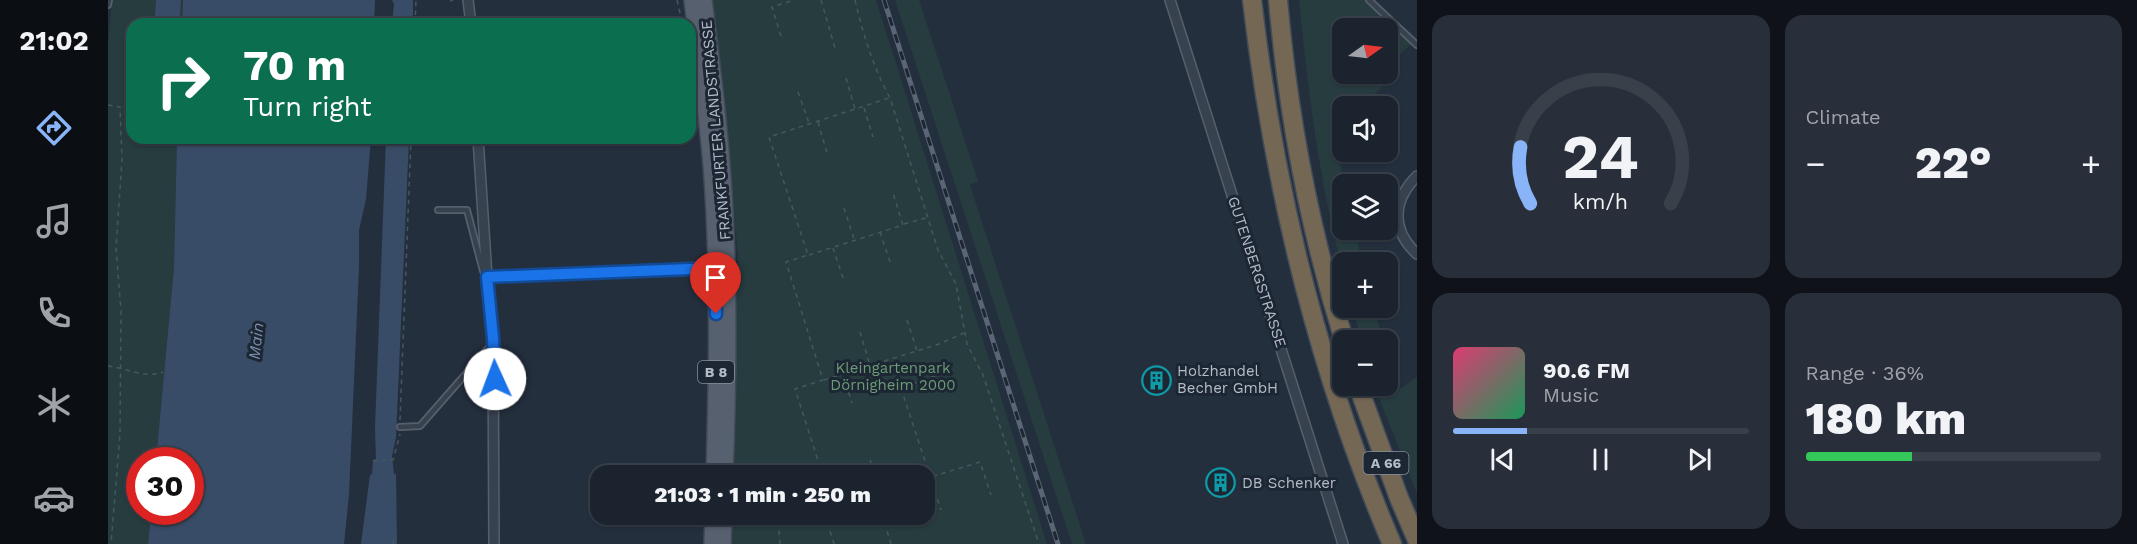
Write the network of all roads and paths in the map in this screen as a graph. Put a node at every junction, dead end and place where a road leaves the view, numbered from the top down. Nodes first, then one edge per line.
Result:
1 (109, 0) edge
2 (416, 0) edge
3 (468, 0) edge
4 (677, 0) edge
5 (692, 0) edge
6 (704, 0) edge
7 (779, 0) edge
8 (795, 0) edge
9 (821, 0) edge
10 (855, 0) edge
11 (1170, 0) edge
12 (1252, 0) edge
13 (1278, 0) edge
14 (1369, 0) edge
15 (780, 4) junction
16 (108, 5) edge
17 (415, 18) edge
18 (470, 18) edge
19 (681, 18) edge
20 (694, 18) edge
21 (696, 35) edge
22 (781, 36) dead end
23 (1417, 45) edge
24 (835, 48) dead end
25 (846, 78) dead end
26 (798, 92) dead end
27 (890, 98) junction
28 (108, 105) edge
29 (863, 107) junction
30 (856, 110) junction
31 (818, 122) junction
32 (809, 124) junction
33 (873, 137) dead end
34 (411, 144) edge
35 (478, 144) edge
36 (827, 153) dead end
37 (1417, 176) edge
38 (892, 190) dead end
39 (844, 208) dead end
40 (438, 210) dead end
41 (927, 218) junction
42 (903, 225) junction
43 (880, 232) junction
44 (855, 240) junction
45 (833, 247) junction
46 (1417, 254) edge
47 (808, 255) junction
48 (891, 265) dead end
49 (715, 268) junction
50 (487, 277) junction
51 (843, 278) dead end
52 (907, 320) dead end
53 (1341, 330) edge
54 (860, 333) dead end
55 (964, 333) junction
56 (493, 342) junction
57 (917, 351) junction
58 (870, 365) junction
59 (108, 366) edge
60 (121, 368) junction
61 (163, 372) dead end
62 (843, 374) junction
63 (935, 376) dead end
64 (823, 380) junction
65 (1362, 396) edge
66 (852, 403) dead end
67 (400, 427) junction
68 (870, 460) dead end
69 (373, 461) dead end
70 (714, 465) edge
71 (725, 465) edge
72 (820, 465) edge
73 (872, 465) edge
74 (926, 465) edge
75 (935, 476) edge
76 (935, 492) edge
77 (991, 495) dead end
78 (941, 510) dead end
79 (713, 525) edge
80 (724, 525) edge
81 (782, 525) edge
82 (828, 525) edge
83 (885, 525) edge
84 (394, 537) dead end
85 (1417, 540) edge
86 (111, 544) edge
87 (393, 544) edge
88 (495, 544) edge
89 (712, 544) edge
90 (723, 544) edge
91 (780, 544) edge
92 (834, 544) edge
93 (891, 544) edge
94 (1039, 544) edge
95 (1343, 544) edge
96 (1392, 544) edge

1 - 16 lane
2 - 17 path
3 - 18 street
4 - 19 path
5 - 20 main road, FRANKFURTER LANDSTRASSE / B 8
6 - 71 main road, FRANKFURTER LANDSTRASSE / B 8
7 - 15 path
8 - 15 path
9 - 24 path
10 - 27 path
11 - 95 street, GUTENBERGSTRASSE
12 - 96 highway, A 66
13 - 53 highway
14 - 23 lane
15 - 22 path
21 - 49 main road, FRANKFURTER LANDSTRASSE / B 8
25 - 30 path
26 - 32 path
27 - 29 path
27 - 41 path
28 - 60 path
29 - 30 path
29 - 33 path
30 - 31 path
31 - 32 path
31 - 36 path
32 - 47 path
34 - 67 path
35 - 50 street
37 - 46 street
38 - 42 path
39 - 44 path
40 - 50 lane
41 - 42 path
41 - 55 path
42 - 43 path
43 - 44 path
43 - 48 path
44 - 45 path
45 - 47 path
45 - 51 path
47 - 64 path
49 - 50 lane
49 - 70 main road, FRANKFURTER LANDSTRASSE / B 8
50 - 56 street
52 - 57 path
54 - 58 path
55 - 57 path
55 - 94 path
56 - 67 lane
56 - 88 street
57 - 58 path
58 - 62 path
59 - 60 path
60 - 61 path
60 - 86 path
62 - 64 path
62 - 66 path
63 - 74 path
64 - 72 path
65 - 85 highway, A 66
67 - 69 path
68 - 73 path
75 - 77 path
76 - 78 path
79 - 89 main road
80 - 90 main road
81 - 91 path
82 - 92 path
83 - 93 path
84 - 87 path

